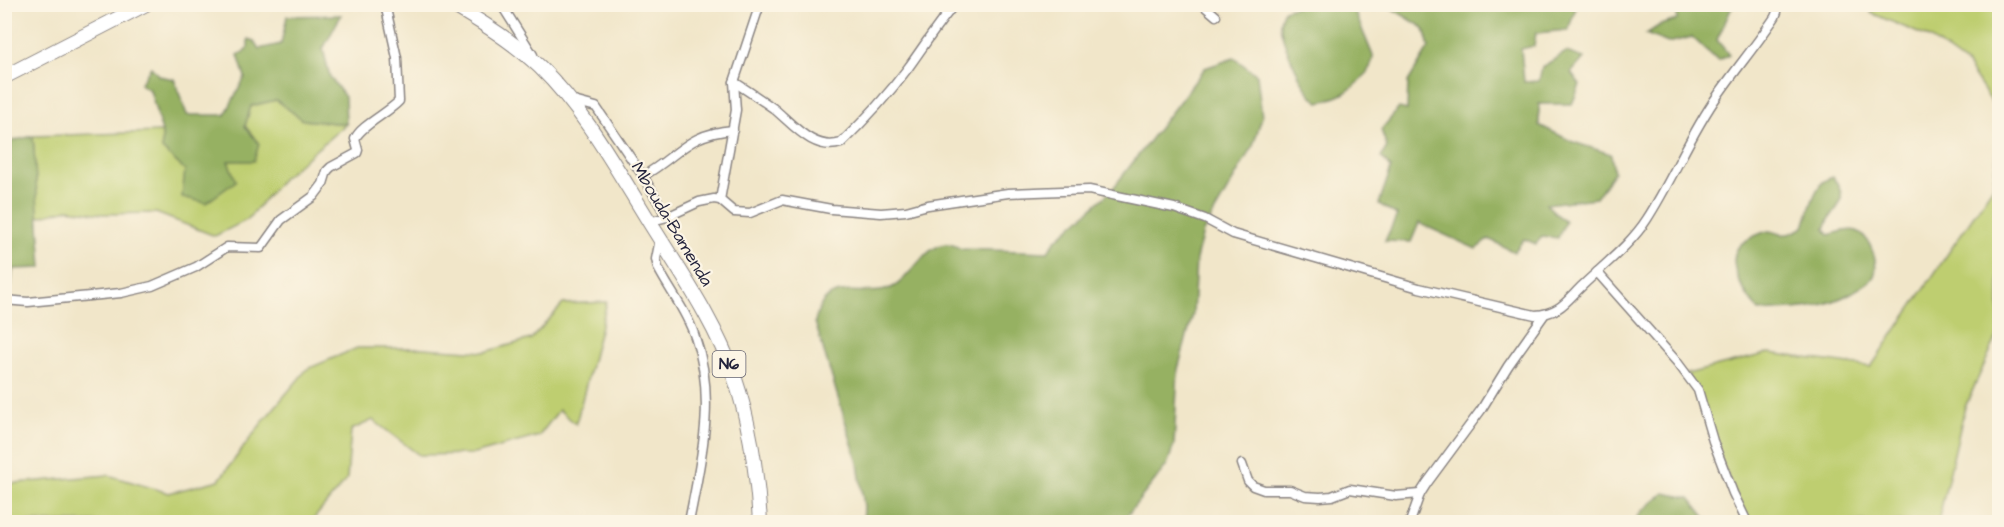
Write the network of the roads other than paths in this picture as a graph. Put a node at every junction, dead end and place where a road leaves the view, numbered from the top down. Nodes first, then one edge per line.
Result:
1 (146, 4) edge
2 (385, 4) edge
3 (451, 4) edge
4 (501, 4) edge
5 (760, 4) edge
6 (955, 4) edge
7 (1202, 4) edge
8 (1777, 5) edge
9 (1216, 16) dead end
10 (539, 65) junction
11 (4, 78) edge
12 (734, 82) junction
13 (569, 100) junction
14 (733, 130) junction
15 (643, 176) junction
16 (720, 200) junction
17 (667, 217) junction
18 (650, 222) junction
19 (660, 238) junction
20 (1597, 272) junction
21 (4, 300) edge
22 (1544, 315) junction
23 (1242, 464) dead end
24 (1420, 494) junction
25 (689, 522) edge
26 (760, 522) edge
27 (1410, 522) edge
28 (1747, 522) edge

1 - 11 highway
2 - 21 street
3 - 10 highway, Mbouda-Bamenda / N6
4 - 10 street
5 - 12 street
6 - 12 street
7 - 9 street
8 - 20 street
10 - 13 highway, Mbouda-Bamenda / N6
12 - 14 street
13 - 15 street
13 - 18 highway, Mbouda-Bamenda / N6
14 - 15 street
14 - 16 street
15 - 17 street
16 - 17 street
16 - 22 street
17 - 18 street
18 - 19 highway, Mbouda-Bamenda / N6
19 - 25 street
19 - 26 highway, Mbouda-Bamenda / N6
20 - 22 street
20 - 28 street
22 - 24 street
23 - 24 street
24 - 27 street

